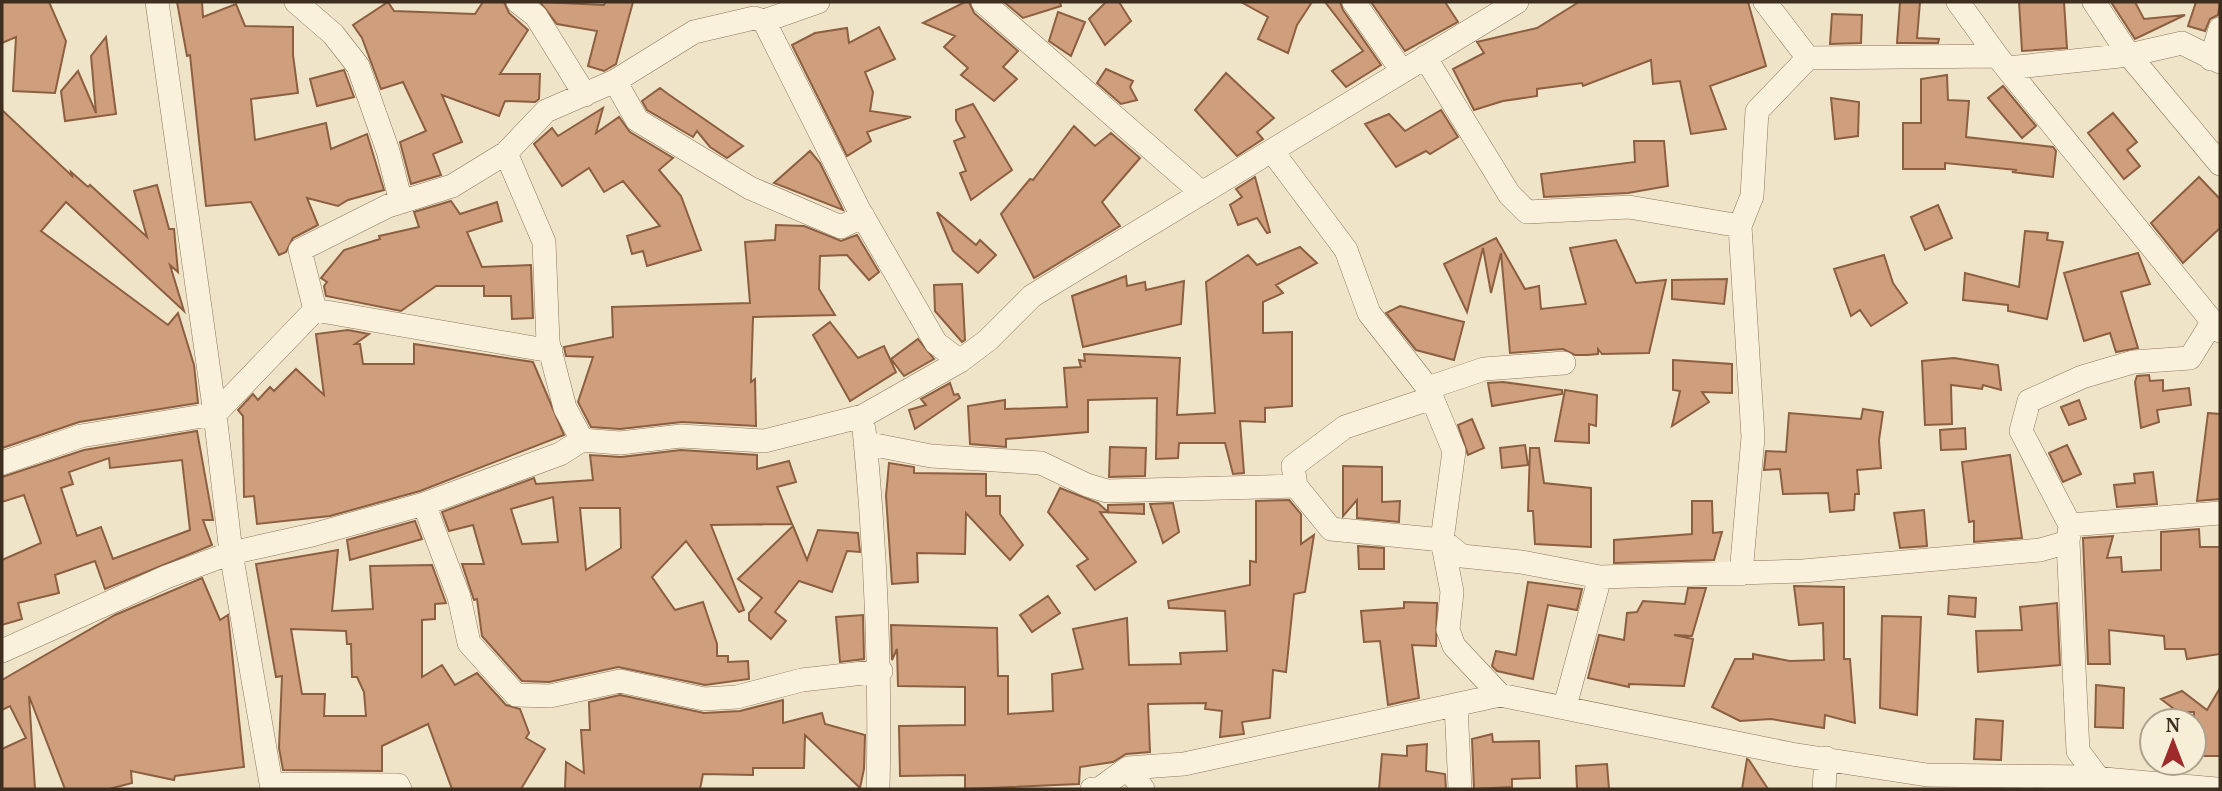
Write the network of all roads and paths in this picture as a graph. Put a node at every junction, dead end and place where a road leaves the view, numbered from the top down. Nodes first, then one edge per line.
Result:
1 (157, 2) edge
2 (296, 2) edge
3 (518, 2) edge
4 (818, 2) edge
5 (983, 2) edge
6 (1354, 2) edge
7 (1517, 2) edge
8 (1765, 2) edge
9 (1958, 2) edge
10 (2094, 2) edge
11 (764, 21) junction
12 (2220, 29) edge
13 (2129, 55) junction
14 (1425, 57) junction
15 (1808, 58) junction
16 (2216, 60) edge
17 (2002, 62) junction
18 (1402, 71) junction
19 (615, 81) junction
20 (585, 95) junction
21 (1272, 151) junction
22 (506, 153) junction
23 (2220, 164) edge
24 (1202, 193) junction
25 (401, 202) junction
26 (863, 216) junction
27 (1740, 226) junction
28 (315, 310) junction
29 (2217, 326) edge
30 (551, 351) junction
31 (960, 361) junction
32 (1564, 363) dead end
33 (1430, 393) junction
34 (215, 414) junction
35 (863, 416) junction
36 (582, 440) junction
37 (865, 443) junction
38 (2, 463) edge
39 (1296, 486) junction
40 (424, 503) junction
41 (2220, 513) edge
42 (2069, 533) junction
43 (1442, 540) junction
44 (230, 553) junction
45 (1741, 573) junction
46 (1600, 577) junction
47 (2, 651) edge
48 (881, 671) junction
49 (1500, 695) junction
50 (1456, 705) junction
51 (1565, 706) junction
52 (1826, 758) junction
53 (1128, 768) junction
54 (2099, 784) edge
55 (271, 787) edge
56 (400, 789) edge
57 (878, 789) edge
58 (1092, 789) edge
59 (1143, 789) edge
60 (1460, 789) edge
61 (1824, 789) edge
62 (2216, 789) edge

1 - 34 street
2 - 25 street
3 - 20 street
4 - 11 street
5 - 24 street
6 - 18 street
7 - 14 street
8 - 15 street
9 - 17 street
10 - 13 street
11 - 19 street
11 - 26 street
12 - 16 street
13 - 16 street
13 - 17 street
13 - 23 street
14 - 18 street
14 - 27 street
15 - 17 street
15 - 27 street
17 - 29 street
18 - 21 street
19 - 20 street
19 - 26 street
20 - 22 street
21 - 24 street
21 - 33 street
22 - 25 street
22 - 30 street
24 - 31 street
25 - 28 street
26 - 31 street
27 - 45 street
28 - 30 street
28 - 34 street
29 - 42 street
30 - 36 street
31 - 35 street
32 - 33 street
33 - 39 street
33 - 43 street
34 - 38 street
34 - 44 street
35 - 36 street
35 - 37 street
36 - 40 street
37 - 39 street
37 - 48 street
39 - 43 street
40 - 44 street
40 - 48 street
41 - 42 street
42 - 45 street
42 - 54 street
43 - 46 street
43 - 49 street
44 - 47 street
44 - 55 street
45 - 46 street
46 - 51 street
48 - 57 street
49 - 50 street
49 - 51 street
50 - 53 street
50 - 60 street
51 - 52 street
52 - 54 street
52 - 61 street
53 - 58 street
53 - 59 street
54 - 62 street
55 - 56 street

